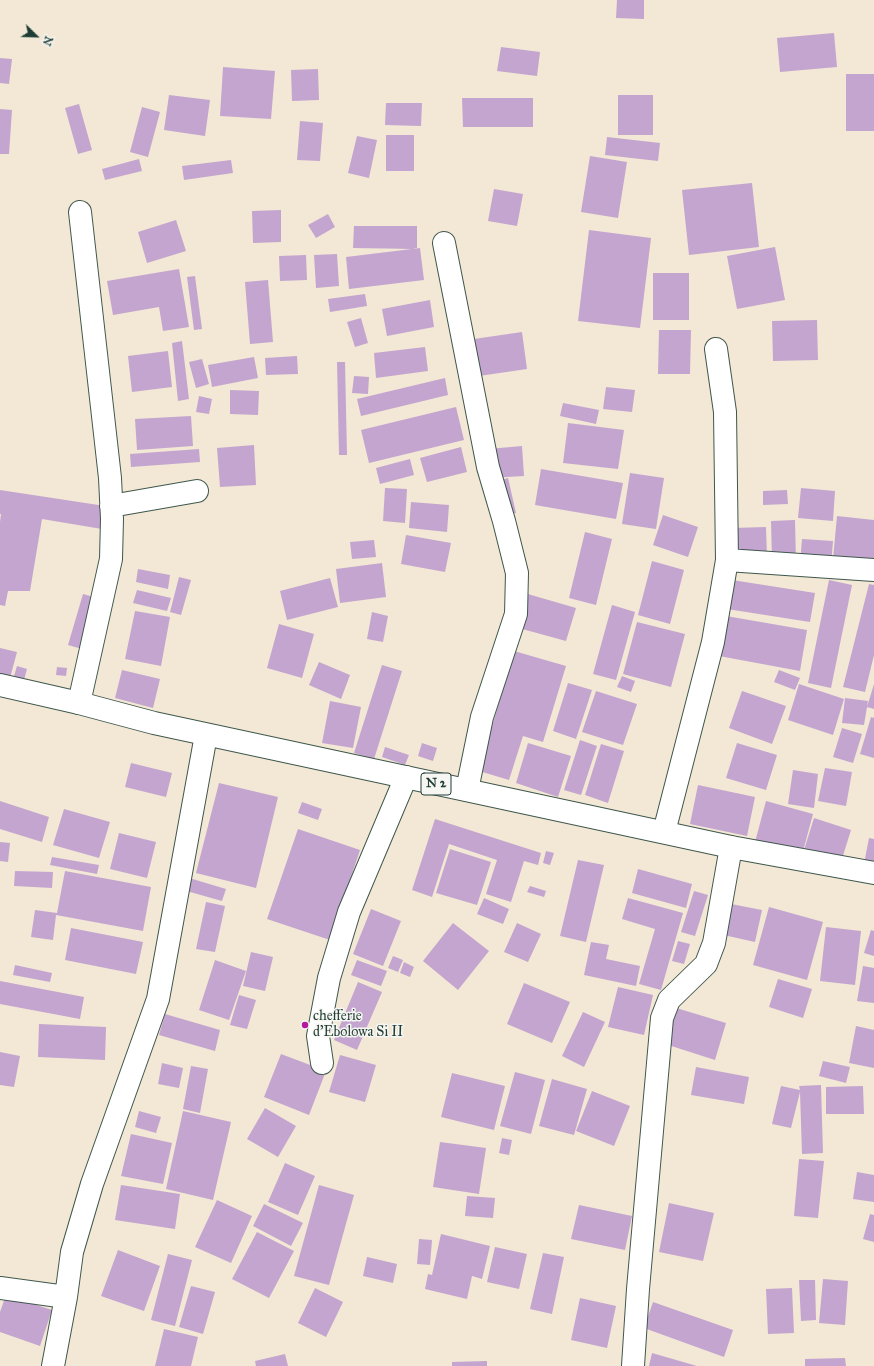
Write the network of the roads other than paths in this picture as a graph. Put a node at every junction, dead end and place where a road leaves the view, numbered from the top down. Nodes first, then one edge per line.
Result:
1 (80, 212) dead end
2 (444, 243) dead end
3 (716, 349) dead end
4 (197, 491) dead end
5 (111, 506) junction
6 (727, 560) junction
7 (874, 570) edge
8 (0, 685) edge
9 (79, 703) junction
10 (206, 735) junction
11 (406, 777) junction
12 (467, 790) junction
13 (664, 832) junction
14 (731, 847) junction
15 (874, 873) edge
16 (322, 1063) dead end
17 (0, 1288) edge
18 (66, 1297) junction
19 (52, 1366) edge
20 (633, 1366) edge

1 - 5 main road
2 - 12 main road
3 - 6 main road
4 - 5 main road
5 - 9 main road
6 - 7 main road
6 - 13 main road
8 - 9 main road, N 2
9 - 10 main road, N 2
10 - 11 main road, N 2
10 - 18 main road
11 - 12 main road, N 2
11 - 16 main road
12 - 13 main road, N 2
13 - 14 main road, N 2
14 - 15 main road, N 2
14 - 20 main road
17 - 18 main road
18 - 19 main road

